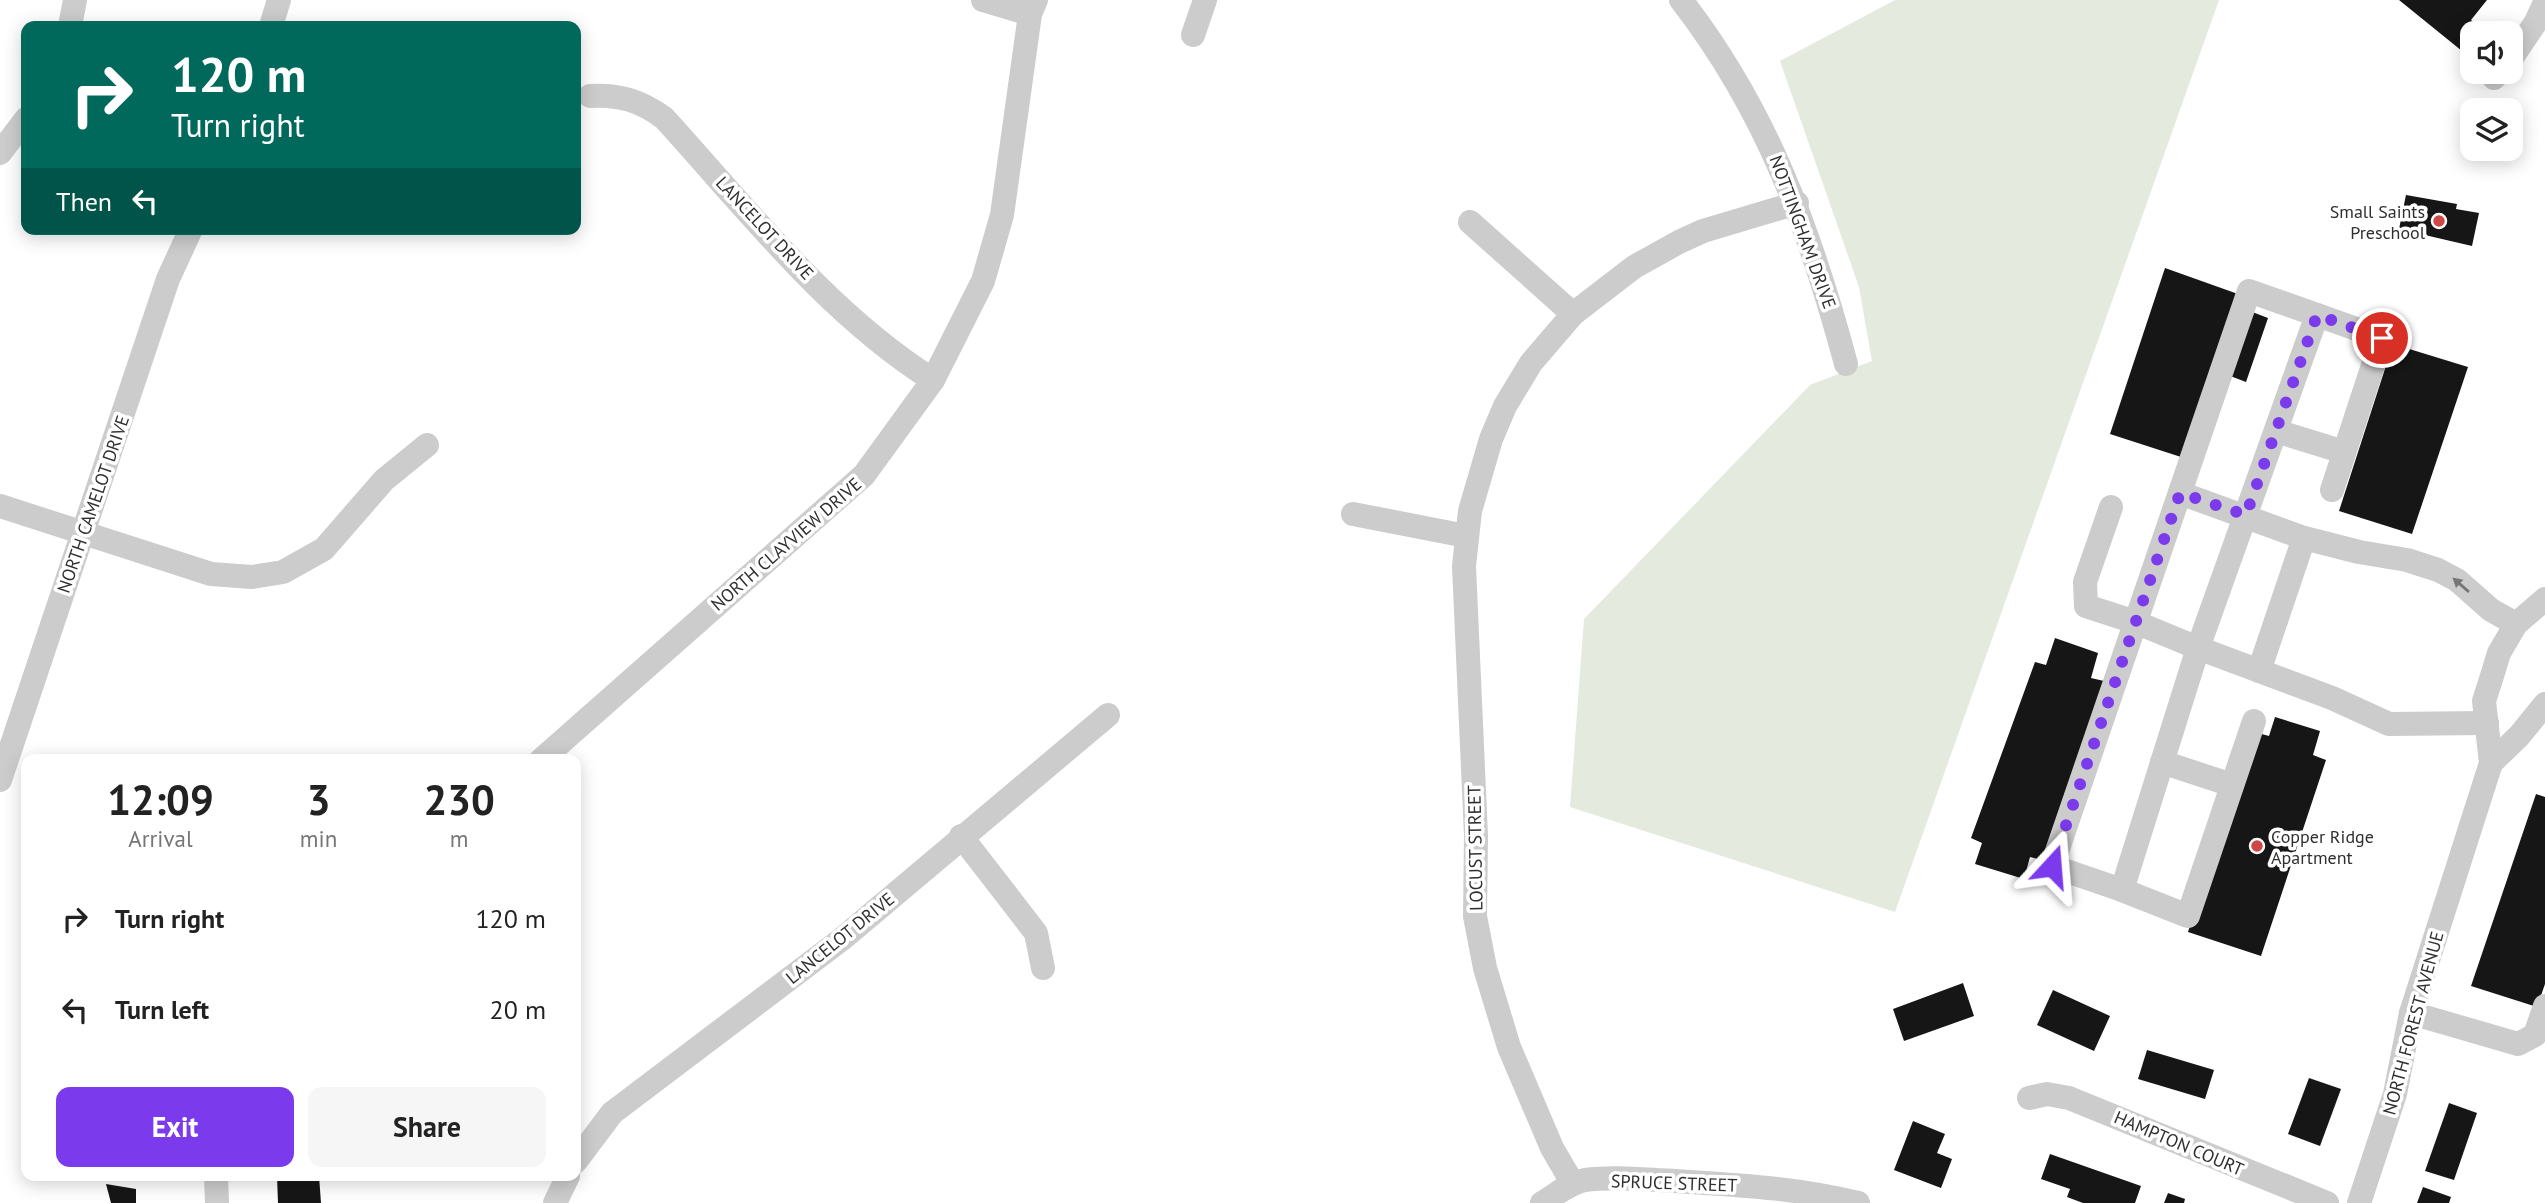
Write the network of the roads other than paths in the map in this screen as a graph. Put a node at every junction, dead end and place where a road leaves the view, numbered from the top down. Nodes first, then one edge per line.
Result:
1 (75, 0) edge
2 (279, 0) edge
3 (983, 0) edge
4 (1205, 0) edge
5 (1681, 0) edge
6 (2545, 2) edge
7 (1033, 7) edge
8 (71, 21) edge
9 (273, 21) edge
10 (1193, 35) dead end
11 (2523, 42) edge
12 (590, 96) dead end
13 (21, 126) edge
14 (0, 153) edge
15 (1797, 203) junction
16 (1470, 222) dead end
17 (188, 235) edge
18 (1573, 314) junction
19 (2317, 315) junction
20 (1846, 364) dead end
21 (933, 380) junction
22 (2276, 431) junction
23 (426, 445) dead end
24 (2344, 452) junction
25 (2332, 490) dead end
26 (2180, 493) junction
27 (0, 506) edge
28 (2111, 507) dead end
29 (1353, 514) dead end
30 (2246, 515) junction
31 (82, 534) junction
32 (1466, 536) junction
33 (2304, 538) junction
34 (2545, 599) edge
35 (2136, 622) junction
36 (2516, 624) junction
37 (2198, 648) junction
38 (2259, 671) junction
39 (2545, 704) edge
40 (1108, 715) dead end
41 (2254, 721) dead end
42 (2487, 723) junction
43 (548, 754) edge
44 (2162, 762) junction
45 (2491, 763) junction
46 (0, 780) edge
47 (2232, 785) junction
48 (961, 836) junction
49 (2122, 890) junction
50 (1043, 968) dead end
51 (2545, 1006) edge
52 (2411, 1013) junction
53 (2029, 1098) dead end
54 (581, 1154) edge
55 (216, 1181) edge
56 (566, 1181) edge
57 (1573, 1184) junction
58 (217, 1203) edge
59 (555, 1203) edge
60 (1542, 1203) edge
61 (1858, 1203) edge
62 (2327, 1203) edge
63 (2359, 1203) edge

1 - 8 street
2 - 9 street
3 - 7 street
4 - 10 street
5 - 15 street, NOTTINGHAM DRIVE
6 - 11 street
7 - 21 street, NORTH CLAYVIEW DRIVE
12 - 21 street, LANCELOT DRIVE
13 - 14 street
15 - 18 street, LOCUST STREET
15 - 20 street, NOTTINGHAM DRIVE
16 - 18 street
17 - 31 street, NORTH CAMELOT DRIVE
18 - 32 street, LOCUST STREET
19 - 22 street
19 - 24 street
19 - 26 street
21 - 43 street, NORTH CLAYVIEW DRIVE
22 - 24 street
22 - 30 street
23 - 31 street
24 - 25 street
26 - 30 street
26 - 35 street
27 - 31 street
28 - 35 street
29 - 32 street
30 - 33 street
30 - 37 street
31 - 46 street, NORTH CAMELOT DRIVE
32 - 57 street, LOCUST STREET
36 -> 33 street
33 - 38 street
34 - 36 street, NORTH FOREST AVENUE
35 - 37 street
35 - 49 street
36 - 42 street, NORTH FOREST AVENUE
37 - 38 street
37 - 44 street
38 - 42 street
39 - 45 street, NORTH FOREST AVENUE
40 - 48 street, LANCELOT DRIVE
41 - 47 street
42 - 45 street, NORTH FOREST AVENUE
44 - 47 street
44 - 49 street
45 - 52 street, NORTH FOREST AVENUE
47 - 49 street
48 - 50 street
48 - 54 street, LANCELOT DRIVE
51 - 52 street
52 - 63 street, NORTH FOREST AVENUE
53 - 62 street, HAMPTON COURT
55 - 58 street
56 - 59 street
57 - 60 street
57 - 61 street, SPRUCE STREET

